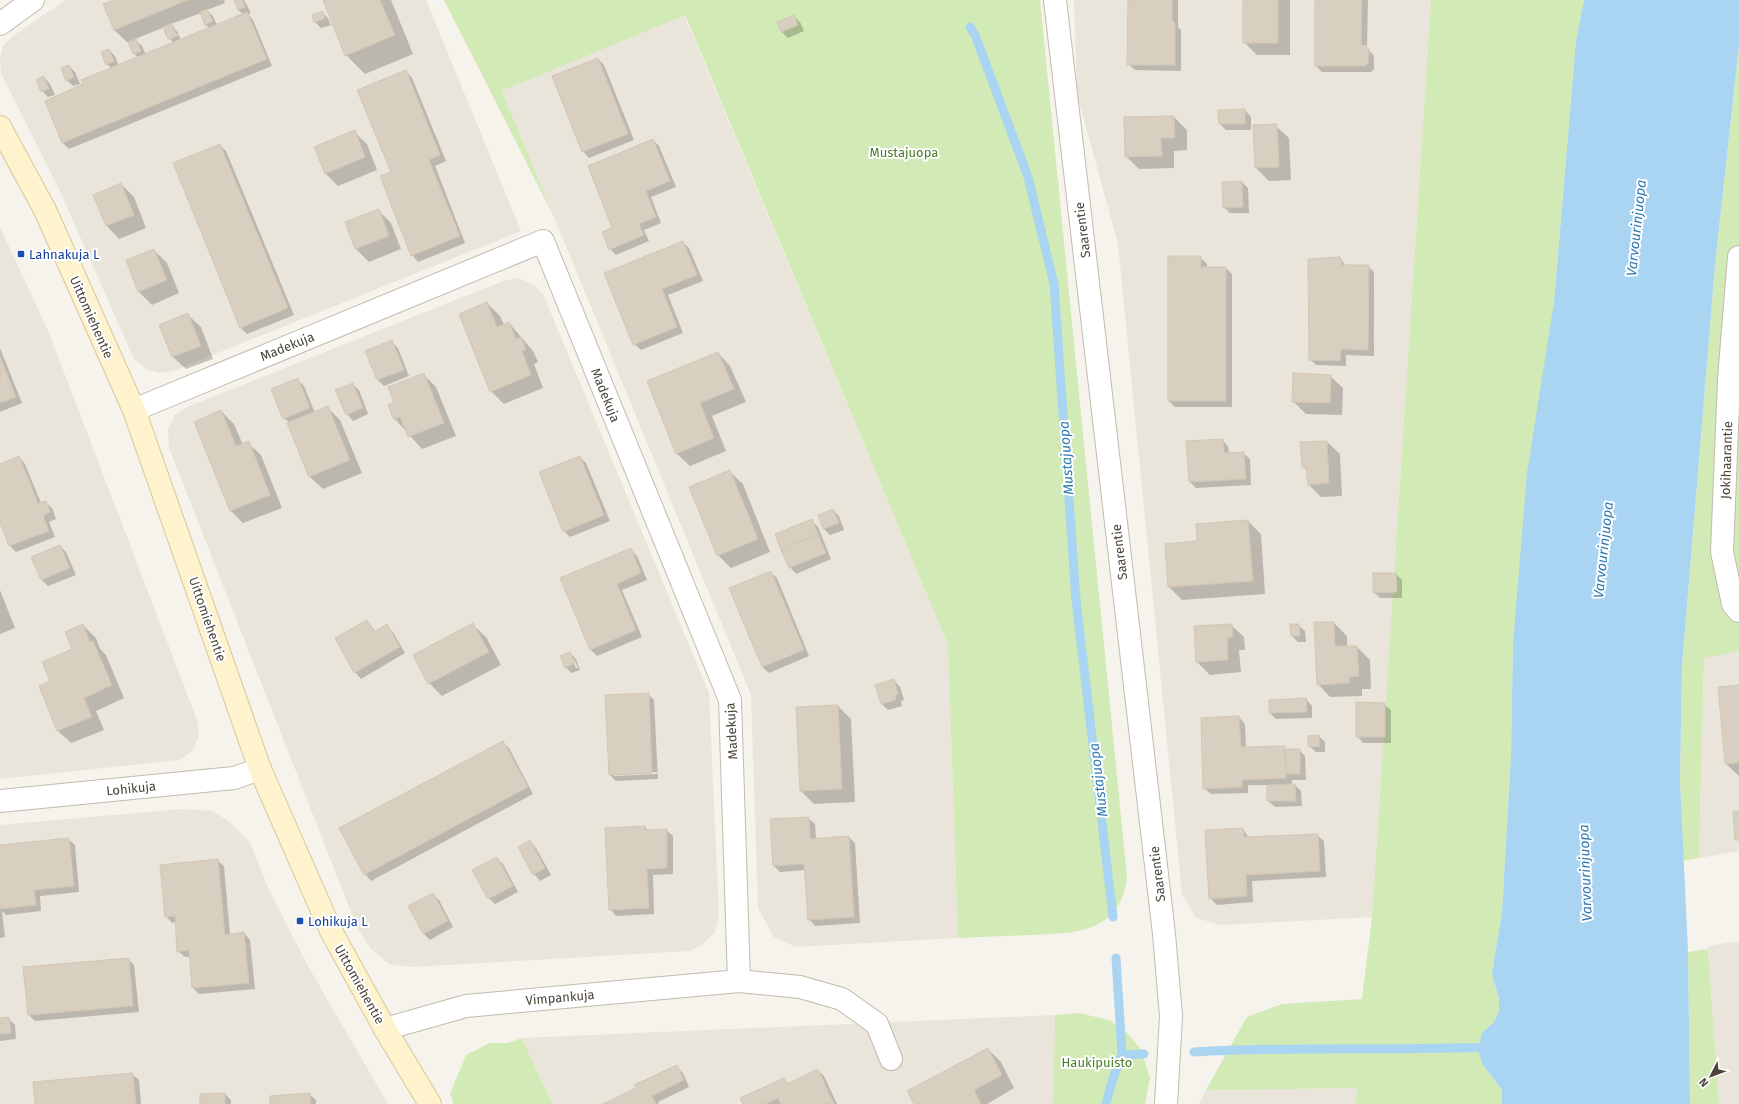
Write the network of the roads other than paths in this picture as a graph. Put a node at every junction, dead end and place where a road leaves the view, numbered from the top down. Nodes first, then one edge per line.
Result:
1 (33, 0) edge
2 (1056, 0) edge
3 (0, 24) edge
4 (0, 127) edge
5 (1739, 257) edge
6 (134, 410) junction
7 (1739, 611) edge
8 (260, 769) junction
9 (0, 802) edge
10 (739, 981) junction
11 (385, 1030) junction
12 (891, 1059) dead end
13 (430, 1104) edge
14 (1166, 1104) edge

1 - 3 street
2 - 14 street, Saarentie
4 - 6 street, Uittomiehentie
5 - 7 street, Jokihaarantie
6 - 8 street, Uittomiehentie
6 - 10 street, Madekuja
8 - 9 street, Lohikuja
8 - 11 street, Uittomiehentie
10 - 11 street, Vimpankuja
10 - 12 street, Vimpankuja
11 - 13 street, Uittomiehentie

